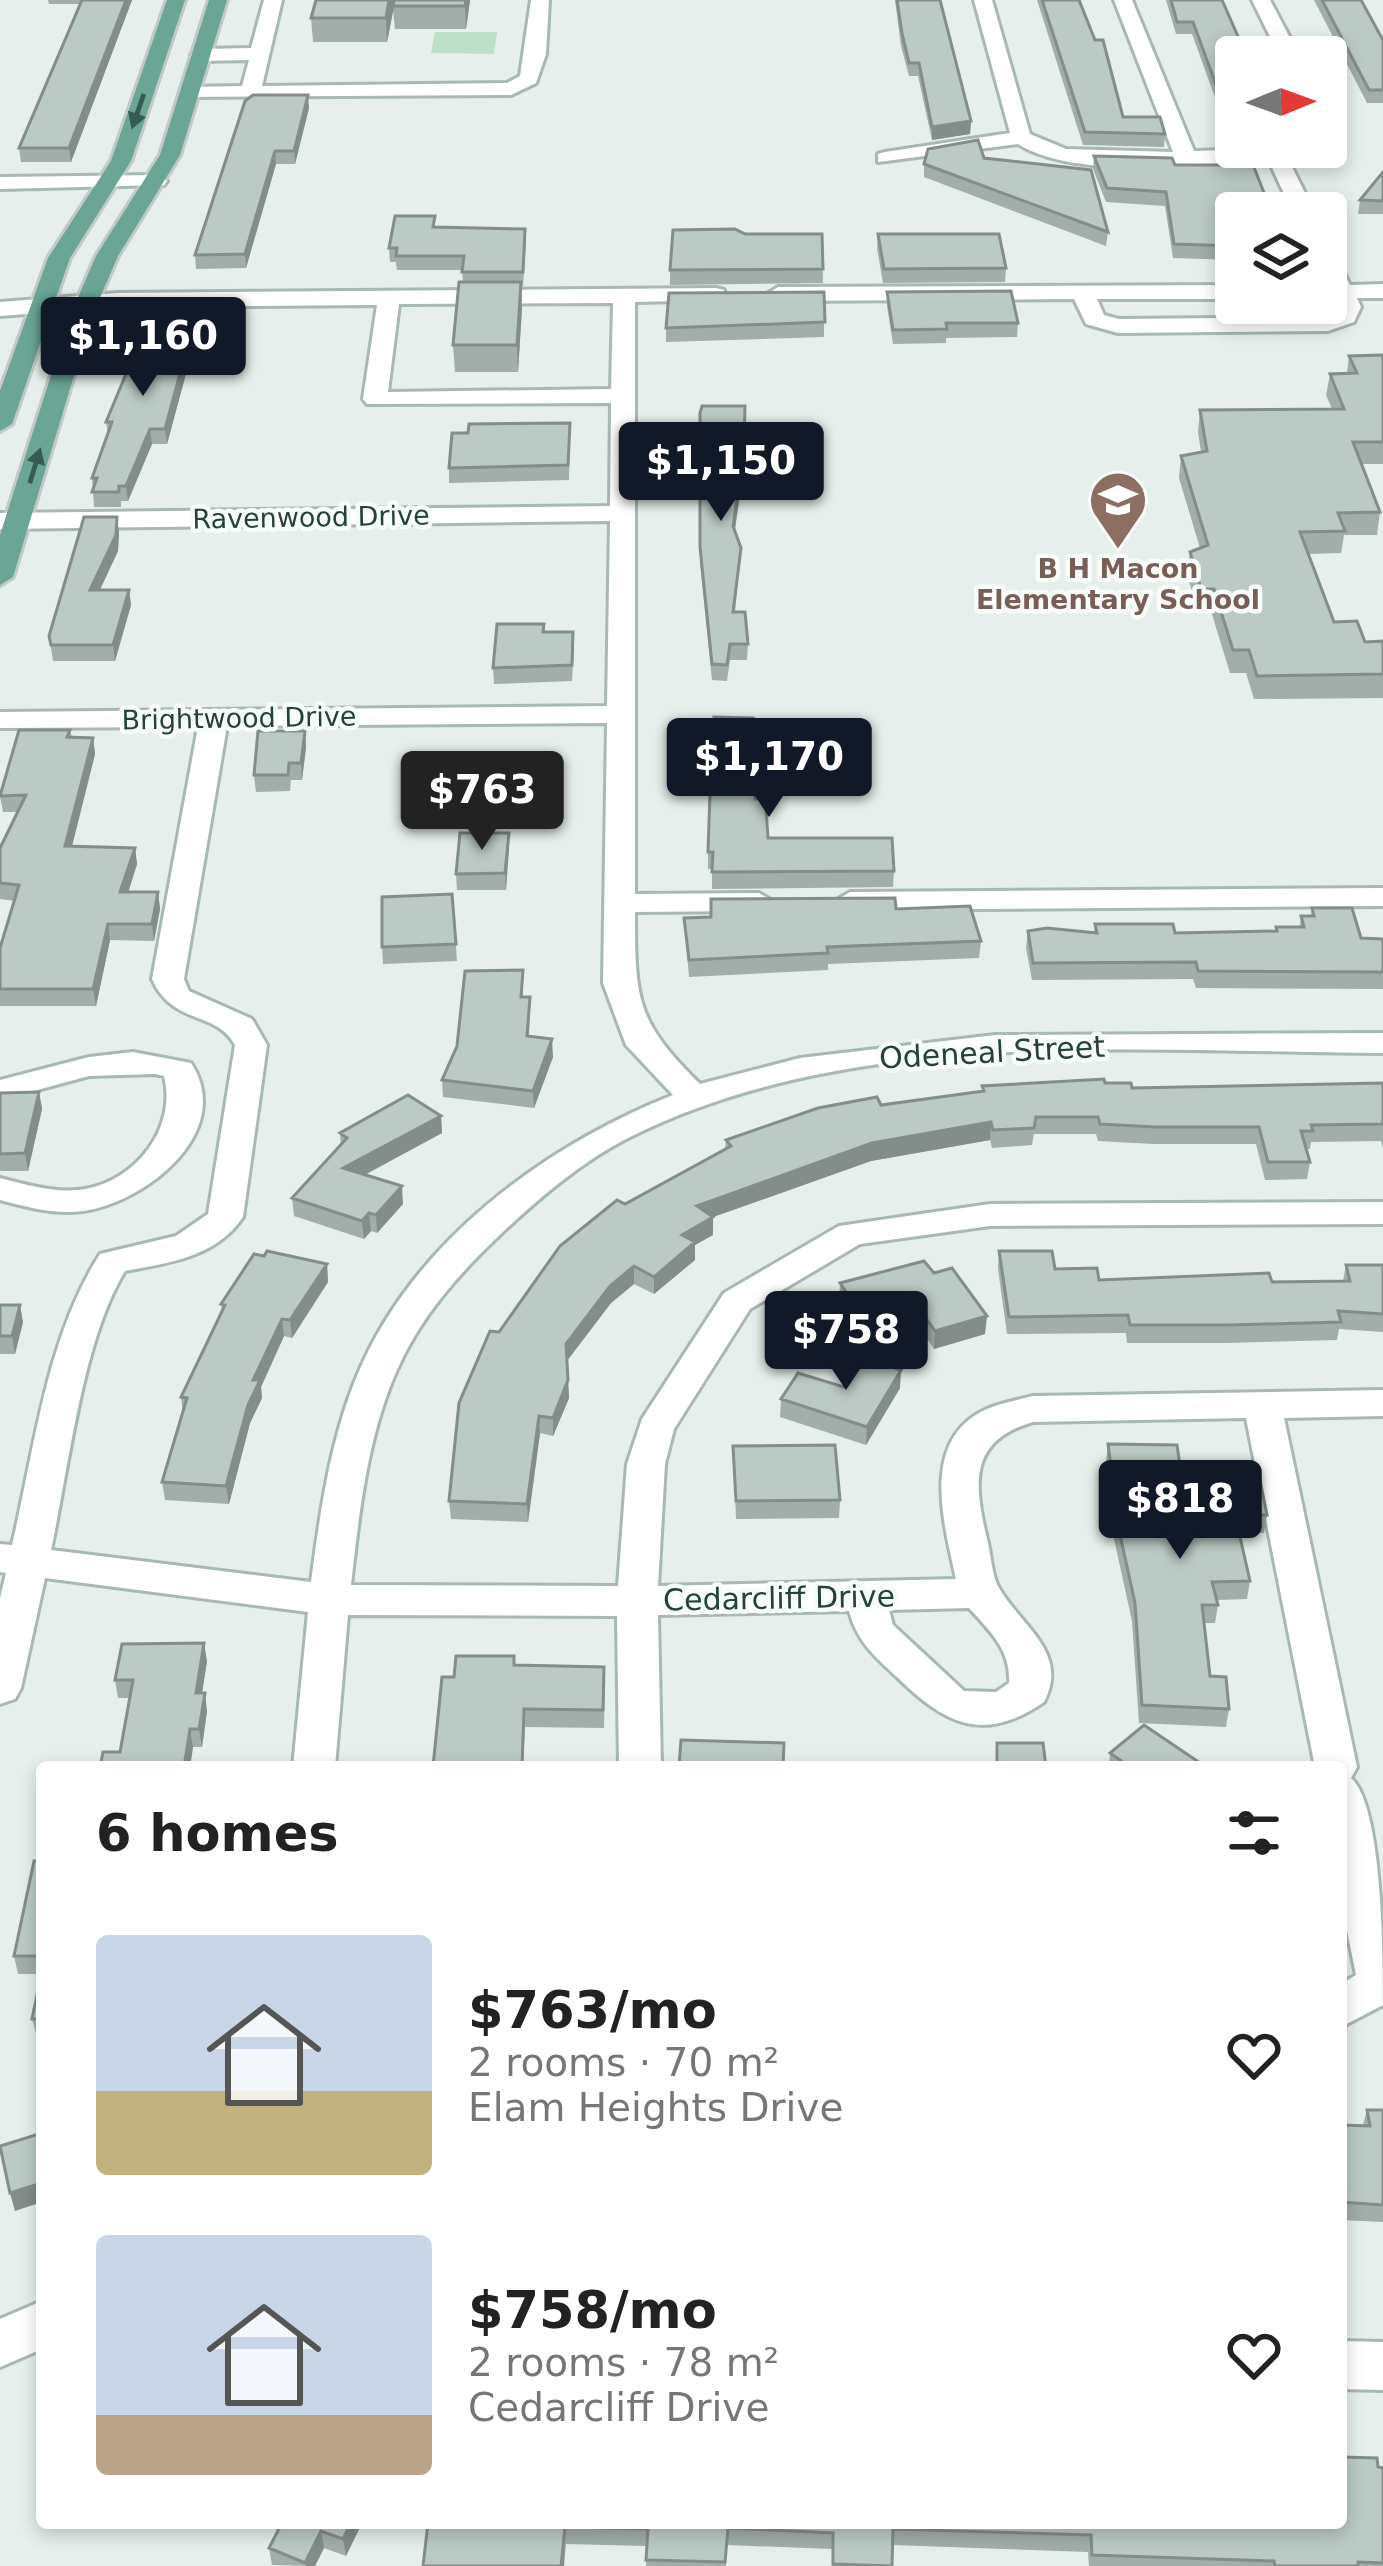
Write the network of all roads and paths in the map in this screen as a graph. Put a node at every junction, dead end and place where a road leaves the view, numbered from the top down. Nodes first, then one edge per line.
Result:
1 (176, 0) edge
2 (218, 0) edge
3 (273, 0) edge
4 (540, 0) edge
5 (983, 0) edge
6 (1123, 0) edge
7 (1261, 0) edge
8 (1279, 36) edge
9 (200, 58) junction
10 (155, 62) junction
11 (257, 62) junction
12 (532, 68) junction
13 (325, 69) dead end
14 (279, 70) dead end
15 (189, 93) junction
16 (250, 93) junction
17 (1021, 136) junction
18 (1215, 154) edge
19 (1185, 155) junction
20 (885, 158) dead end
21 (157, 181) junction
22 (106, 182) junction
23 (0, 183) edge
24 (1383, 291) edge
25 (1215, 292) edge
26 (1347, 292) edge
27 (1083, 293) junction
28 (624, 296) junction
29 (389, 298) junction
30 (87, 301) junction
31 (40, 304) junction
32 (0, 309) edge
33 (1328, 324) edge
34 (622, 396) junction
35 (0, 424) edge
36 (622, 513) junction
37 (9, 520) edge
38 (0, 577) edge
39 (621, 715) junction
40 (214, 718) junction
41 (0, 720) edge
42 (1383, 897) edge
43 (618, 903) junction
44 (1383, 1043) edge
45 (0, 1090) edge
46 (694, 1098) junction
47 (0, 1189) edge
48 (1383, 1214) edge
49 (1383, 1403) edge
50 (1262, 1405) junction
51 (14, 1560) edge
52 (979, 1593) junction
53 (865, 1597) junction
54 (333, 1600) junction
55 (637, 1601) junction
56 (0, 1688) edge
57 (315, 1761) edge
58 (640, 1761) edge
59 (1335, 1761) edge
60 (1347, 1821) edge
61 (1347, 2004) edge
62 (36, 2327) edge
63 (0, 2344) edge
64 (1347, 2365) edge
65 (1383, 2366) edge

1 - 10 main road
2 - 9 main road
3 - 11 street
4 - 12 street
5 - 17 street
6 - 19 street
7 - 8 street
9 - 10 main road
9 - 11 street
9 - 15 main road
10 -> 22 main road
11 - 14 street
11 - 16 street
12 - 13 street
12 - 16 street
15 - 16 street
15 - 21 main road
17 - 19 street
17 - 20 street
18 - 19 street
21 - 22 street
21 - 30 main road
22 - 23 street
22 - 31 main road
24 - 26 street
25 - 27 street
27 - 28 street
27 - 33 street
28 - 29 street
28 - 34 street
29 - 30 street
29 - 34 street
30 - 31 street
37 -> 30 main road
31 - 32 street
31 - 35 main road
34 - 36 street
36 - 37 street, Ravenwood Drive
36 - 39 street
37 - 38 main road
39 - 40 street, Brightwood Drive
39 - 43 street
40 - 41 street, Brightwood Drive
40 - 51 street
42 - 43 street
43 - 46 street
44 - 46 street, Odeneal Street
45 - 47 street
46 - 54 street, Odeneal Street
48 - 55 street
49 - 50 street
50 - 52 street
50 - 59 street
51 - 54 street, Cedarcliff Drive
51 - 56 street
52 - 53 street, Cedarcliff Drive
52 - 53 street
53 - 55 street, Cedarcliff Drive
54 - 55 street, Cedarcliff Drive
54 - 57 street, Odeneal Street
55 - 58 street
60 - 61 street
62 - 63 street
64 - 65 street

